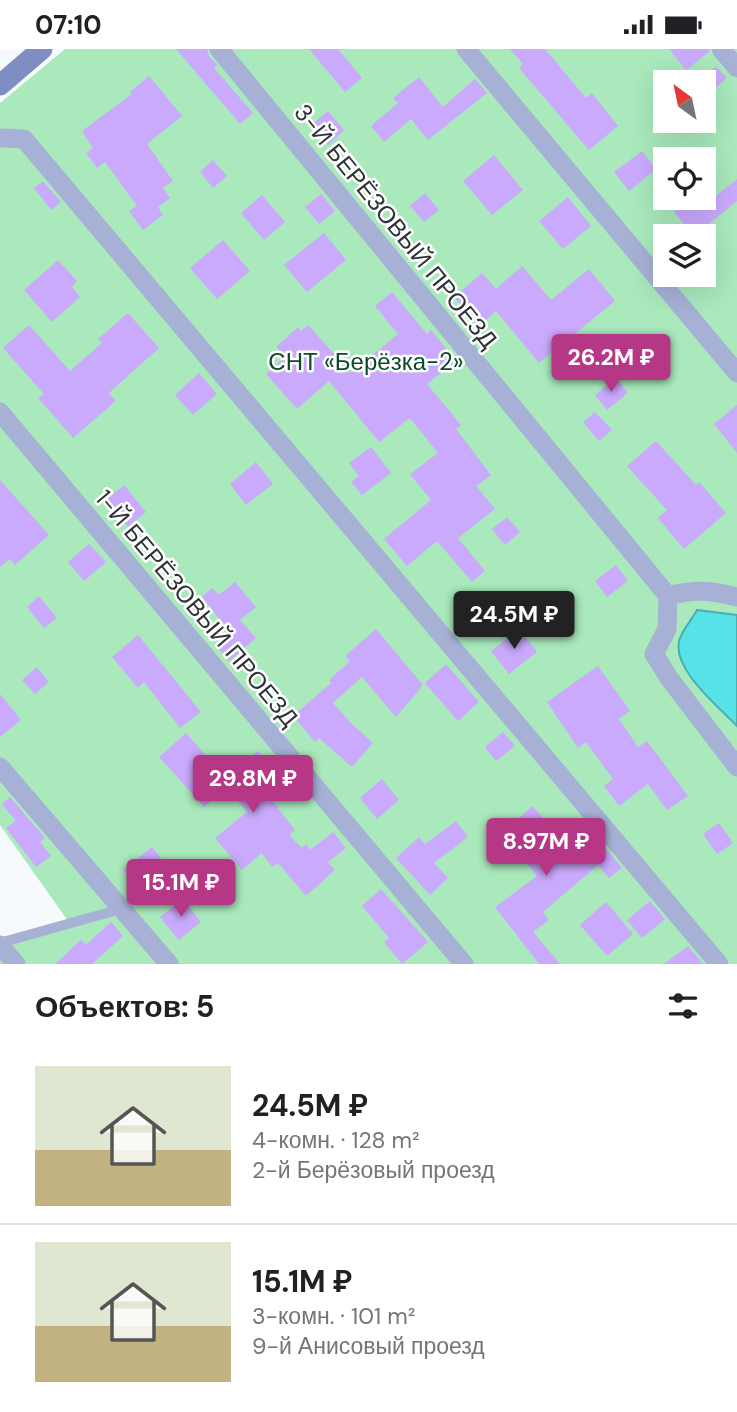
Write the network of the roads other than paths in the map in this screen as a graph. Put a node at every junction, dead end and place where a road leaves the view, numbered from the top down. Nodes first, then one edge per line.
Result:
1 (42, 49) edge
2 (219, 49) edge
3 (466, 49) edge
4 (721, 49) edge
5 (737, 68) edge
6 (0, 85) edge
7 (1, 137) edge
8 (737, 373) edge
9 (0, 412) edge
10 (668, 596) junction
11 (737, 597) edge
12 (0, 767) edge
13 (737, 767) edge
14 (121, 909) junction
15 (0, 944) edge
16 (16, 964) edge
17 (169, 964) edge
18 (464, 964) edge
19 (719, 964) edge

1 - 6 street
2 - 10 street, 3-Й БЕРЁЗОВЫЙ ПРОЕЗД
3 - 8 street
4 - 5 street
7 - 19 street
9 - 18 street, 1-Й БЕРЁЗОВЫЙ ПРОЕЗД
10 - 11 street
10 - 13 street
12 - 14 street
14 - 15 lane
14 - 17 street
15 - 16 street

